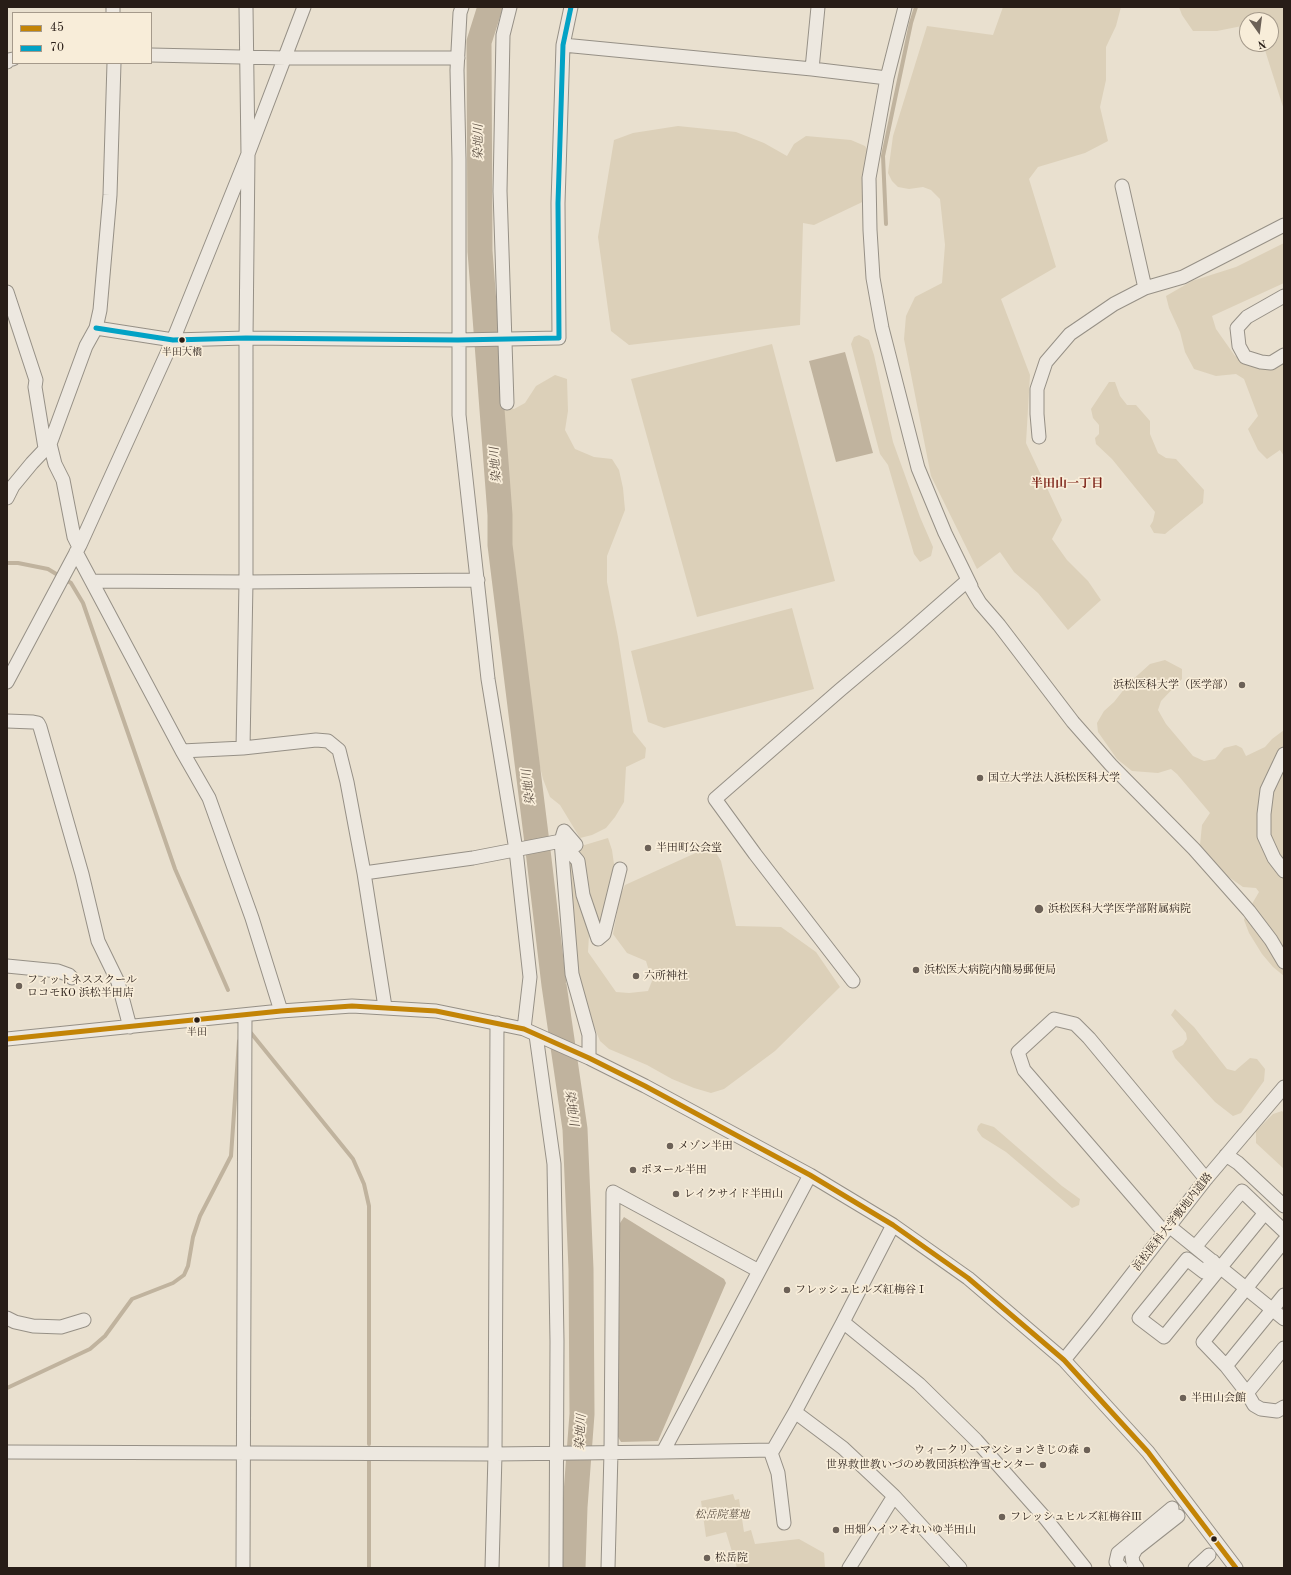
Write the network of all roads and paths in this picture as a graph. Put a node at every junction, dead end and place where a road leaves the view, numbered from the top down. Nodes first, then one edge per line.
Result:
1 (246, 7) edge
2 (304, 7) edge
3 (462, 7) edge
4 (510, 7) edge
5 (570, 7) edge
6 (818, 7) edge
7 (906, 7) edge
8 (563, 45) junction
9 (152, 55) edge
10 (246, 57) junction
11 (286, 58) junction
12 (458, 58) junction
13 (114, 64) edge
14 (812, 69) junction
15 (887, 78) junction
16 (248, 154) junction
17 (1122, 186) dead end
18 (1284, 226) edge
19 (1145, 288) junction
20 (7, 292) edge
21 (1284, 296) edge
22 (96, 328) junction
23 (246, 338) junction
24 (505, 339) junction
25 (173, 340) junction
26 (458, 340) junction
27 (1284, 355) edge
28 (507, 403) dead end
29 (1040, 437) dead end
30 (47, 446) junction
31 (7, 498) edge
32 (78, 550) junction
33 (478, 580) junction
34 (92, 581) junction
35 (967, 581) junction
36 (246, 582) junction
37 (7, 682) edge
38 (7, 721) edge
39 (243, 748) junction
40 (182, 751) junction
41 (1284, 754) edge
42 (558, 842) junction
43 (576, 845) dead end
44 (519, 849) junction
45 (620, 869) dead end
46 (1284, 871) edge
47 (364, 873) junction
48 (1284, 962) edge
49 (7, 966) edge
50 (72, 978) dead end
51 (853, 981) dead end
52 (385, 1007) junction
53 (281, 1011) junction
54 (245, 1015) junction
55 (497, 1023) junction
56 (130, 1027) junction
57 (524, 1029) junction
58 (542, 1038) junction
59 (7, 1039) edge
60 (589, 1058) junction
61 (1284, 1087) edge
62 (1226, 1155) junction
63 (810, 1175) junction
64 (1206, 1179) junction
65 (1284, 1206) edge
66 (1264, 1214) junction
67 (893, 1225) junction
68 (1166, 1229) junction
69 (1284, 1231) edge
70 (1284, 1241) edge
71 (1195, 1247) junction
72 (1217, 1265) junction
73 (759, 1271) junction
74 (1246, 1288) junction
75 (1284, 1295) edge
76 (1272, 1309) junction
77 (7, 1318) edge
78 (1284, 1319) edge
79 (84, 1320) dead end
80 (843, 1322) junction
81 (1284, 1348) edge
82 (1064, 1360) junction
83 (1226, 1366) junction
84 (1247, 1393) junction
85 (1284, 1407) edge
86 (796, 1412) junction
87 (770, 1450) junction
88 (7, 1452) edge
89 (561, 1452) junction
90 (611, 1452) junction
91 (662, 1452) junction
92 (244, 1453) junction
93 (495, 1454) junction
94 (894, 1496) junction
95 (784, 1523) dead end
96 (1210, 1555) dead end
97 (243, 1568) edge
98 (492, 1568) edge
99 (556, 1568) edge
100 (608, 1568) edge
101 (849, 1568) edge
102 (960, 1568) edge
103 (1085, 1568) edge
104 (1122, 1568) edge
105 (1137, 1568) edge
106 (1195, 1568) edge
107 (1236, 1568) edge

1 - 10 street
2 - 11 street
3 - 12 street
4 - 24 street
5 - 8 street
6 - 14 street
7 - 15 street
8 - 14 street
8 - 24 street
9 - 10 street
10 - 11 street
10 - 16 street
11 - 12 street
11 - 16 street
12 - 26 street
13 - 22 street
14 - 15 street
15 - 35 street
16 - 23 street
16 - 25 street
17 - 19 street
18 - 19 street
19 - 29 street
20 - 30 street
21 - 27 street
22 - 25 street
22 - 30 street
23 - 25 street
23 - 26 street
23 - 36 street
24 - 26 street
24 - 28 street
25 - 32 street
26 - 33 street
30 - 31 street
30 - 32 street
32 - 34 street
32 - 37 street
33 - 36 street
33 - 44 street
34 - 36 street
34 - 40 street
35 - 48 street
35 - 51 street
36 - 39 street
38 - 56 street
39 - 40 street
39 - 47 street
40 - 53 street
41 - 46 street
42 - 43 street
42 - 44 street
42 - 45 street
42 - 60 street
44 - 47 street
44 - 57 street
47 - 52 street
49 - 50 street
52 - 53 street
52 - 55 street
53 - 54 street
54 - 56 street
54 - 92 street
55 - 57 street
55 - 93 street
56 - 59 street
57 - 58 street
58 - 60 street
58 - 89 street
60 - 63 street
61 - 62 street, 浜松医科大学敷地内道路
62 - 64 street, 浜松医科大学敷地内道路
62 - 65 street
63 - 67 street
63 - 73 street
64 - 68 street, 浜松医科大学敷地内道路
64 - 68 street
66 - 69 street
66 - 71 street
66 - 72 street
67 - 80 street
67 - 82 street
68 - 71 street
68 - 82 street, 浜松医科大学敷地内道路
70 - 74 street
71 - 72 street
72 - 72 street
72 - 74 street
73 - 90 street
73 - 91 street
74 - 76 street
74 - 83 street
75 - 76 street
76 - 78 street
76 - 83 street
77 - 79 street
80 - 86 street
80 - 103 street
81 - 84 street
82 - 107 street
83 - 84 street
84 - 85 street
86 - 87 street
86 - 94 street
87 - 91 street
87 - 95 street
88 - 92 street
89 - 90 street
89 - 93 street
89 - 99 street
90 - 91 street
90 - 100 street
92 - 93 street
92 - 97 street
93 - 98 street
94 - 101 street
94 - 102 street
96 - 106 street
104 - 105 street

